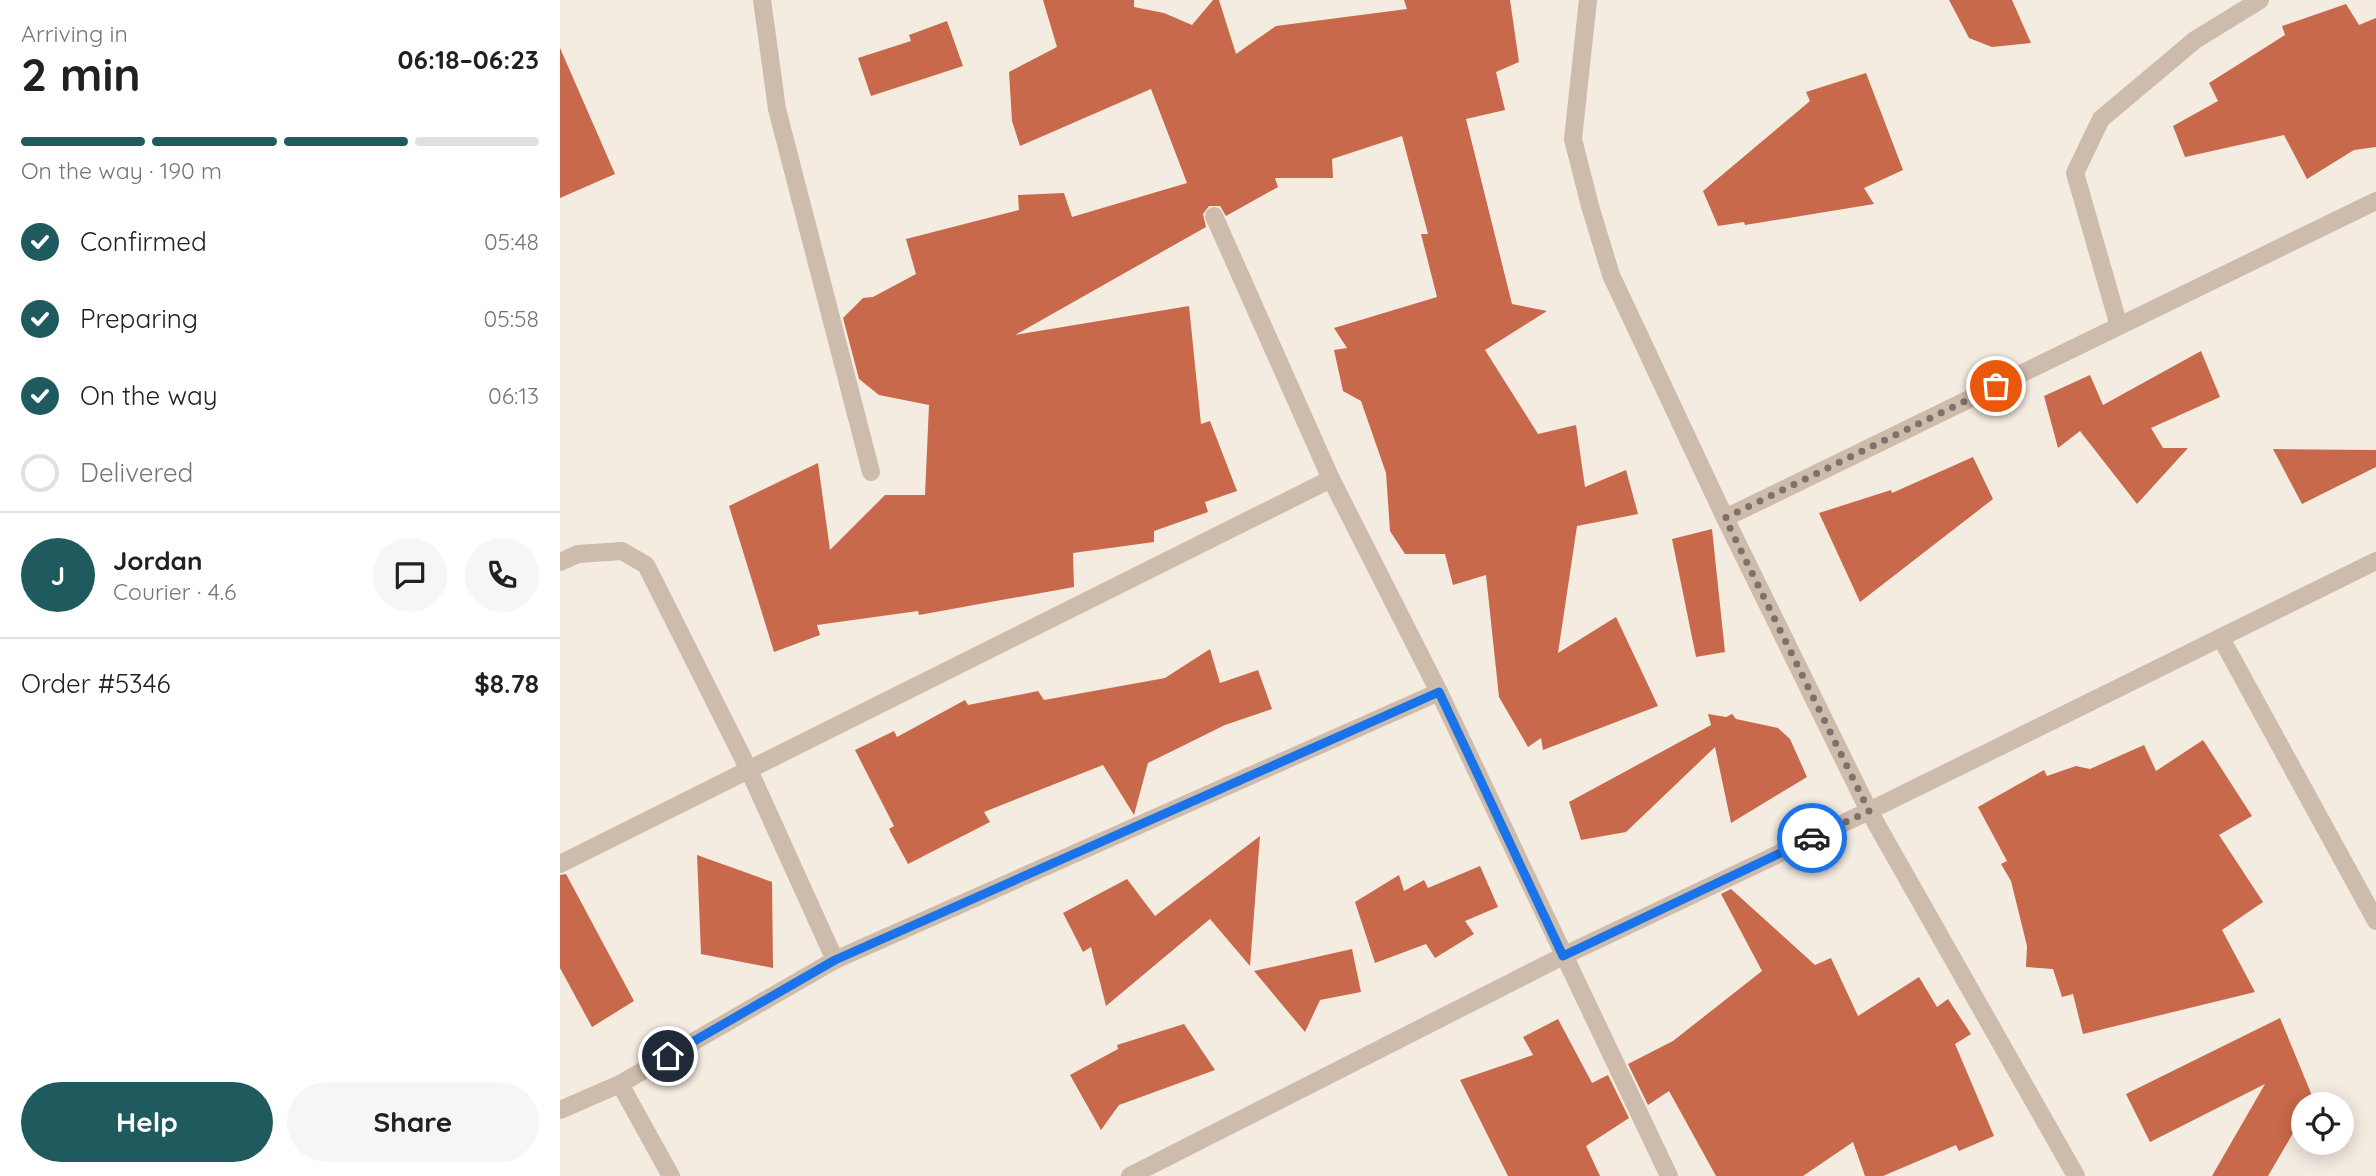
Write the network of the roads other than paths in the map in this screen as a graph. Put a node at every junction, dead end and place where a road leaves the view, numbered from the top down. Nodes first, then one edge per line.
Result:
1 (762, 0) edge
2 (1588, 0) edge
3 (2260, 0) edge
4 (2376, 201) edge
5 (1214, 216) dead end
6 (2119, 326) junction
7 (871, 472) dead end
8 (1331, 479) junction
9 (1725, 518) junction
10 (2376, 561) edge
11 (560, 562) edge
12 (2221, 638) junction
13 (1439, 692) junction
14 (748, 768) junction
15 (1869, 811) junction
16 (560, 864) edge
17 (2376, 921) edge
18 (1563, 956) junction
19 (835, 960) junction
20 (620, 1084) junction
21 (560, 1110) edge
22 (671, 1176) edge
23 (1129, 1176) edge
24 (1669, 1176) edge
25 (2076, 1176) edge

1 - 7 street
2 - 9 street
3 - 6 street
4 - 6 street
5 - 8 street
6 - 9 street
8 - 13 street
8 - 14 street
9 - 15 street
10 - 12 street
11 - 14 street
12 - 15 street
12 - 17 street
13 - 18 street
13 - 19 street
14 - 16 street
14 - 19 street
15 - 18 street
15 - 25 street
18 - 23 street
18 - 24 street
19 - 20 street
20 - 21 street
20 - 22 street

